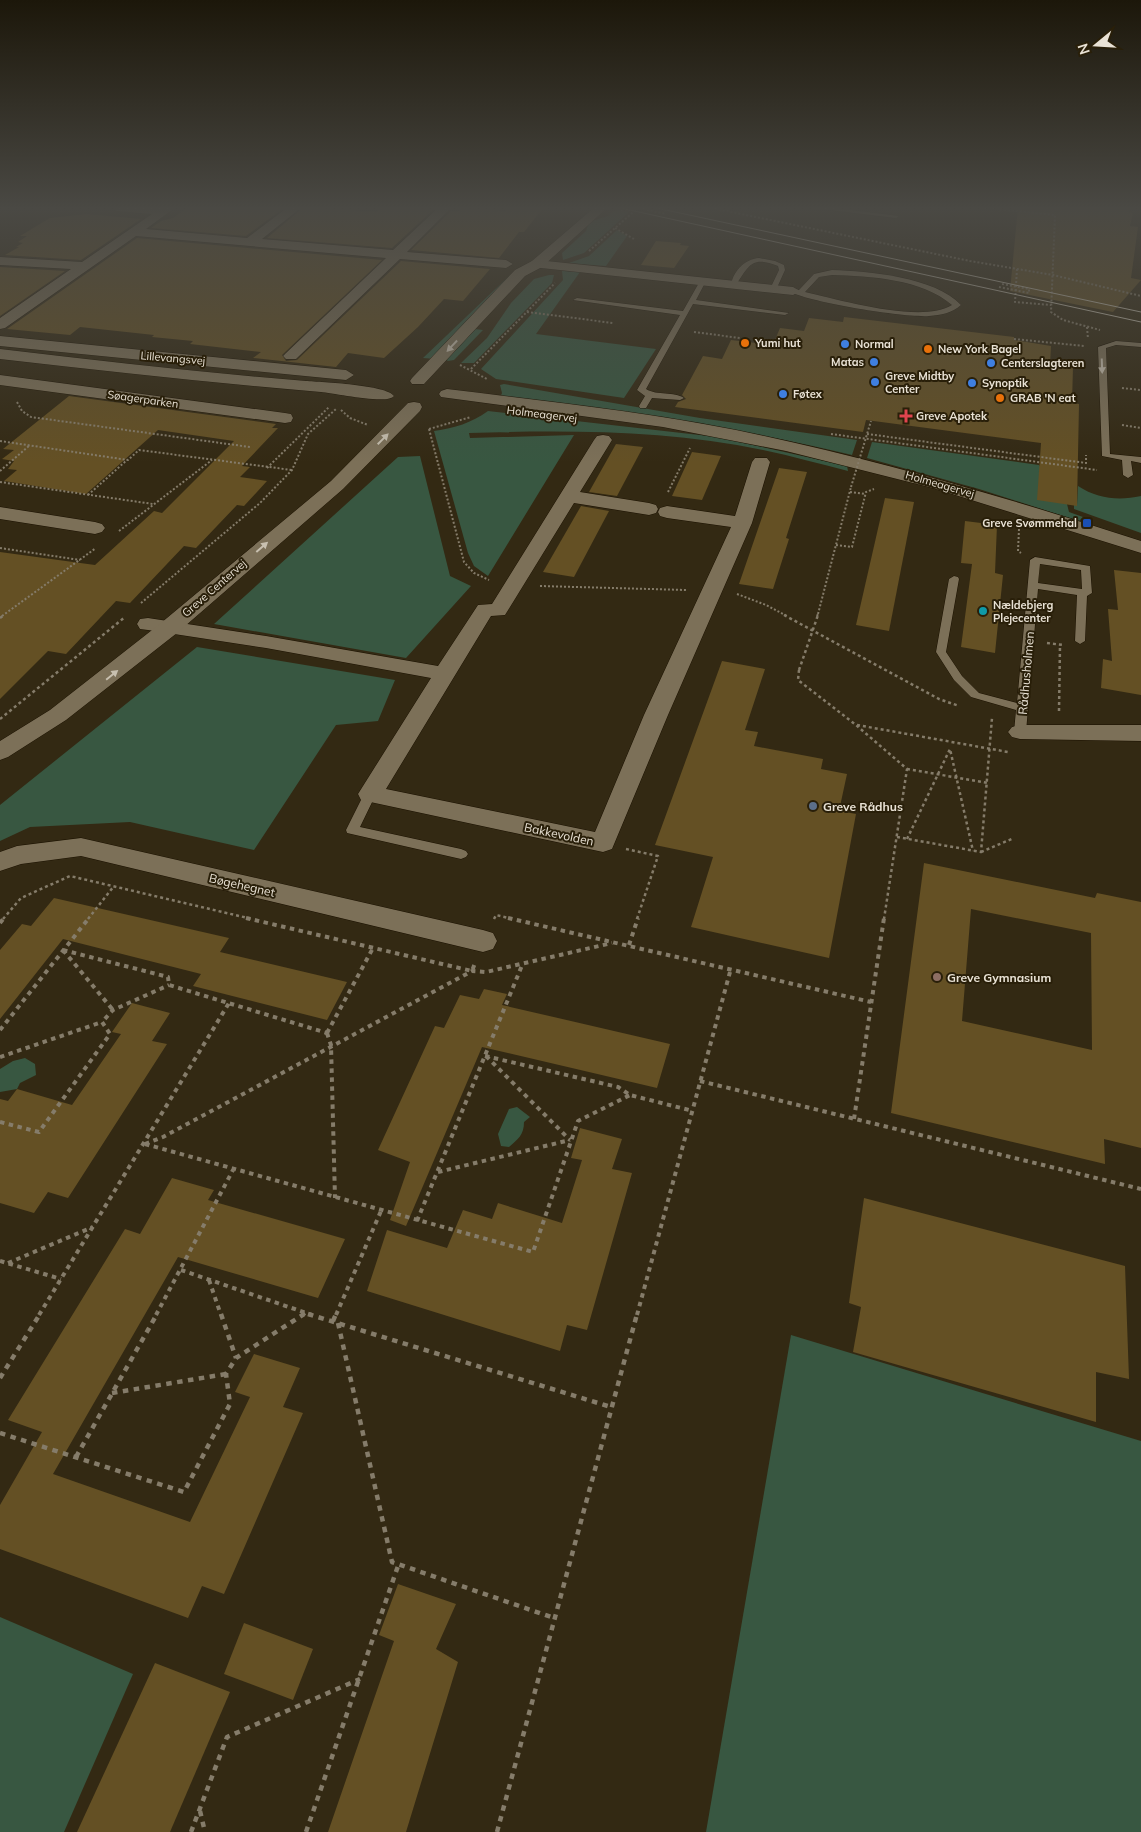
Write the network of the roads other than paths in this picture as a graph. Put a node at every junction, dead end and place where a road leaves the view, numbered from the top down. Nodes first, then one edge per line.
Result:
1 (47, 292) edge
2 (356, 292) edge
3 (501, 292) edge
4 (516, 292) edge
5 (696, 292) edge
6 (799, 292) edge
7 (939, 292) edge
8 (577, 300) dead end
9 (691, 302) junction
10 (685, 312) junction
11 (785, 313) dead end
12 (495, 322) dead end
13 (0, 325) edge
14 (0, 340) edge
15 (1141, 345) edge
16 (0, 354) edge
17 (291, 356) dead end
18 (346, 375) dead end
19 (0, 380) edge
20 (418, 381) junction
21 (391, 395) junction
22 (650, 395) junction
23 (443, 398) junction
24 (680, 398) dead end
25 (643, 406) dead end
26 (414, 407) junction
27 (285, 418) dead end
28 (603, 440) dead end
29 (1126, 458) junction
30 (1141, 460) edge
31 (761, 462) dead end
32 (1128, 474) dead end
33 (568, 496) junction
34 (0, 513) edge
35 (742, 523) junction
36 (104, 532) road end
37 (1141, 547) edge
38 (954, 579) dead end
39 (1033, 585) junction
40 (1082, 592) junction
41 (147, 617) junction
42 (1080, 641) dead end
43 (445, 674) junction
44 (1020, 726) junction
45 (1141, 733) edge
46 (0, 751) edge
47 (370, 794) junction
48 (460, 854) dead end
49 (0, 862) edge
50 (483, 942) road end

1 - 13 street
2 - 17 street
3 -> 20 street
4 - 12 street
5 - 9 lane
6 - 7 lane
8 - 10 lane
9 - 10 lane
9 - 11 lane
10 - 22 lane
14 - 18 street, Lillevangsvej
15 -> 29 lane
16 - 21 street, Lillevangsvej
19 - 27 street, Søagerparken
20 - 21 street
20 - 23 street
21 - 26 street, Lillevangsvej
21 - 41 street, Greve Centervej
22 - 24 lane
22 - 25 lane
23 - 26 street
23 - 37 street, Holmeagervej
41 -> 26 street, Greve Centervej
28 - 33 street
29 - 30 lane
29 - 32 lane
31 - 35 street, Bakkevolden
33 - 35 street
33 - 43 street
34 - 36 street
35 - 47 street, Bakkevolden
38 - 44 lane
39 - 40 lane
39 - 40 lane, Rådhusholmen
39 - 44 lane, Rådhusholmen
40 - 42 lane
41 - 43 street
41 - 46 street, Greve Centervej
43 - 47 street
44 - 45 street, Rådhusholmen
47 - 48 lane
49 - 50 street, Bøgehegnet

